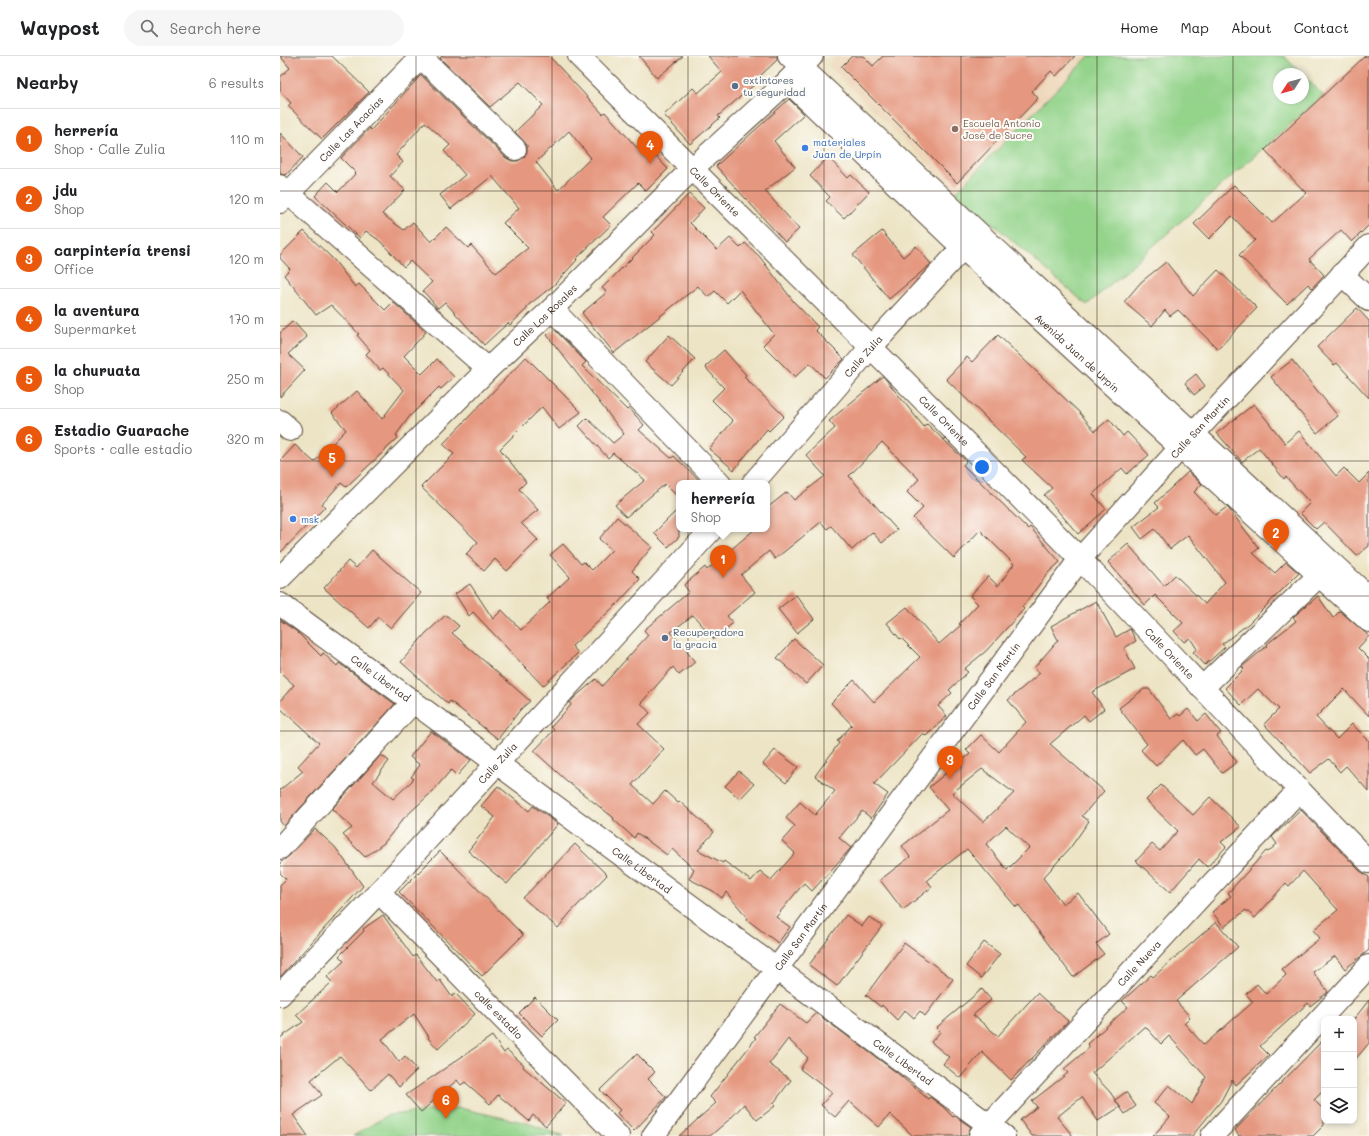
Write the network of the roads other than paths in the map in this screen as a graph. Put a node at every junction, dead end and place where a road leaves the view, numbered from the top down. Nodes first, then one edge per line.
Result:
1 (579, 56) edge
2 (422, 57) edge
3 (798, 65) edge
4 (515, 149) dead end
5 (692, 169) junction
6 (283, 194) edge
7 (970, 240) junction
8 (1369, 246) edge
9 (1342, 274) junction
10 (1369, 300) edge
11 (552, 310) junction
12 (871, 347) junction
13 (488, 370) junction
14 (1186, 441) junction
15 (717, 480) edge
16 (756, 480) edge
17 (709, 532) edge
18 (1080, 559) junction
19 (1325, 569) junction
20 (280, 578) edge
21 (1369, 598) edge
22 (280, 604) edge
23 (1369, 621) edge
24 (1202, 688) junction
25 (413, 702) junction
26 (496, 763) junction
27 (1299, 790) junction
28 (280, 848) edge
29 (1369, 862) edge
30 (379, 892) junction
31 (1369, 966) edge
32 (776, 968) junction
33 (280, 995) edge
34 (991, 1133) edge
35 (618, 1136) edge
36 (653, 1136) edge
37 (1212, 1136) edge

1 - 5 street, Calle Oriente
2 - 4 street
2 - 6 street, Calle Las Acacias
3 - 5 street, Calle Los Rosales
3 - 7 street, Avenida Juan de Urpín
5 - 11 street, Calle Los Rosales
5 - 12 street, Calle Oriente
6 - 13 street
7 - 12 street, Calle Zulia
7 - 14 street, Avenida Juan de Urpín
8 - 9 street, Calle San Martín
9 - 10 street
9 - 14 street, Calle San Martín
11 - 13 street, Calle Los Rosales
11 - 15 street
12 - 16 street, Calle Zulia
12 - 18 street, Calle Oriente
13 - 20 street, Calle Los Rosales
14 - 18 street, Calle San Martín
14 - 19 street, Avenida Juan de Urpín
17 - 26 street, Calle Zulia
18 - 24 street, Calle Oriente
18 - 32 street, Calle San Martín
19 - 21 street, Avenida Juan de Urpín
19 - 23 street, Avenida Juan de Urpín
19 - 24 street
22 - 25 street, Calle Libertad
24 - 27 street, Calle Oriente
25 - 26 street, Calle Libertad
25 - 28 street
26 - 30 street, Calle Zulia
26 - 32 street, Calle Libertad
27 - 29 street, Calle Oriente
27 - 34 street, Calle Nueva
30 - 33 street, Calle Zulia
30 - 35 street, calle estadio
31 - 37 street
32 - 34 street, Calle Libertad
32 - 36 street, Calle San Martín

